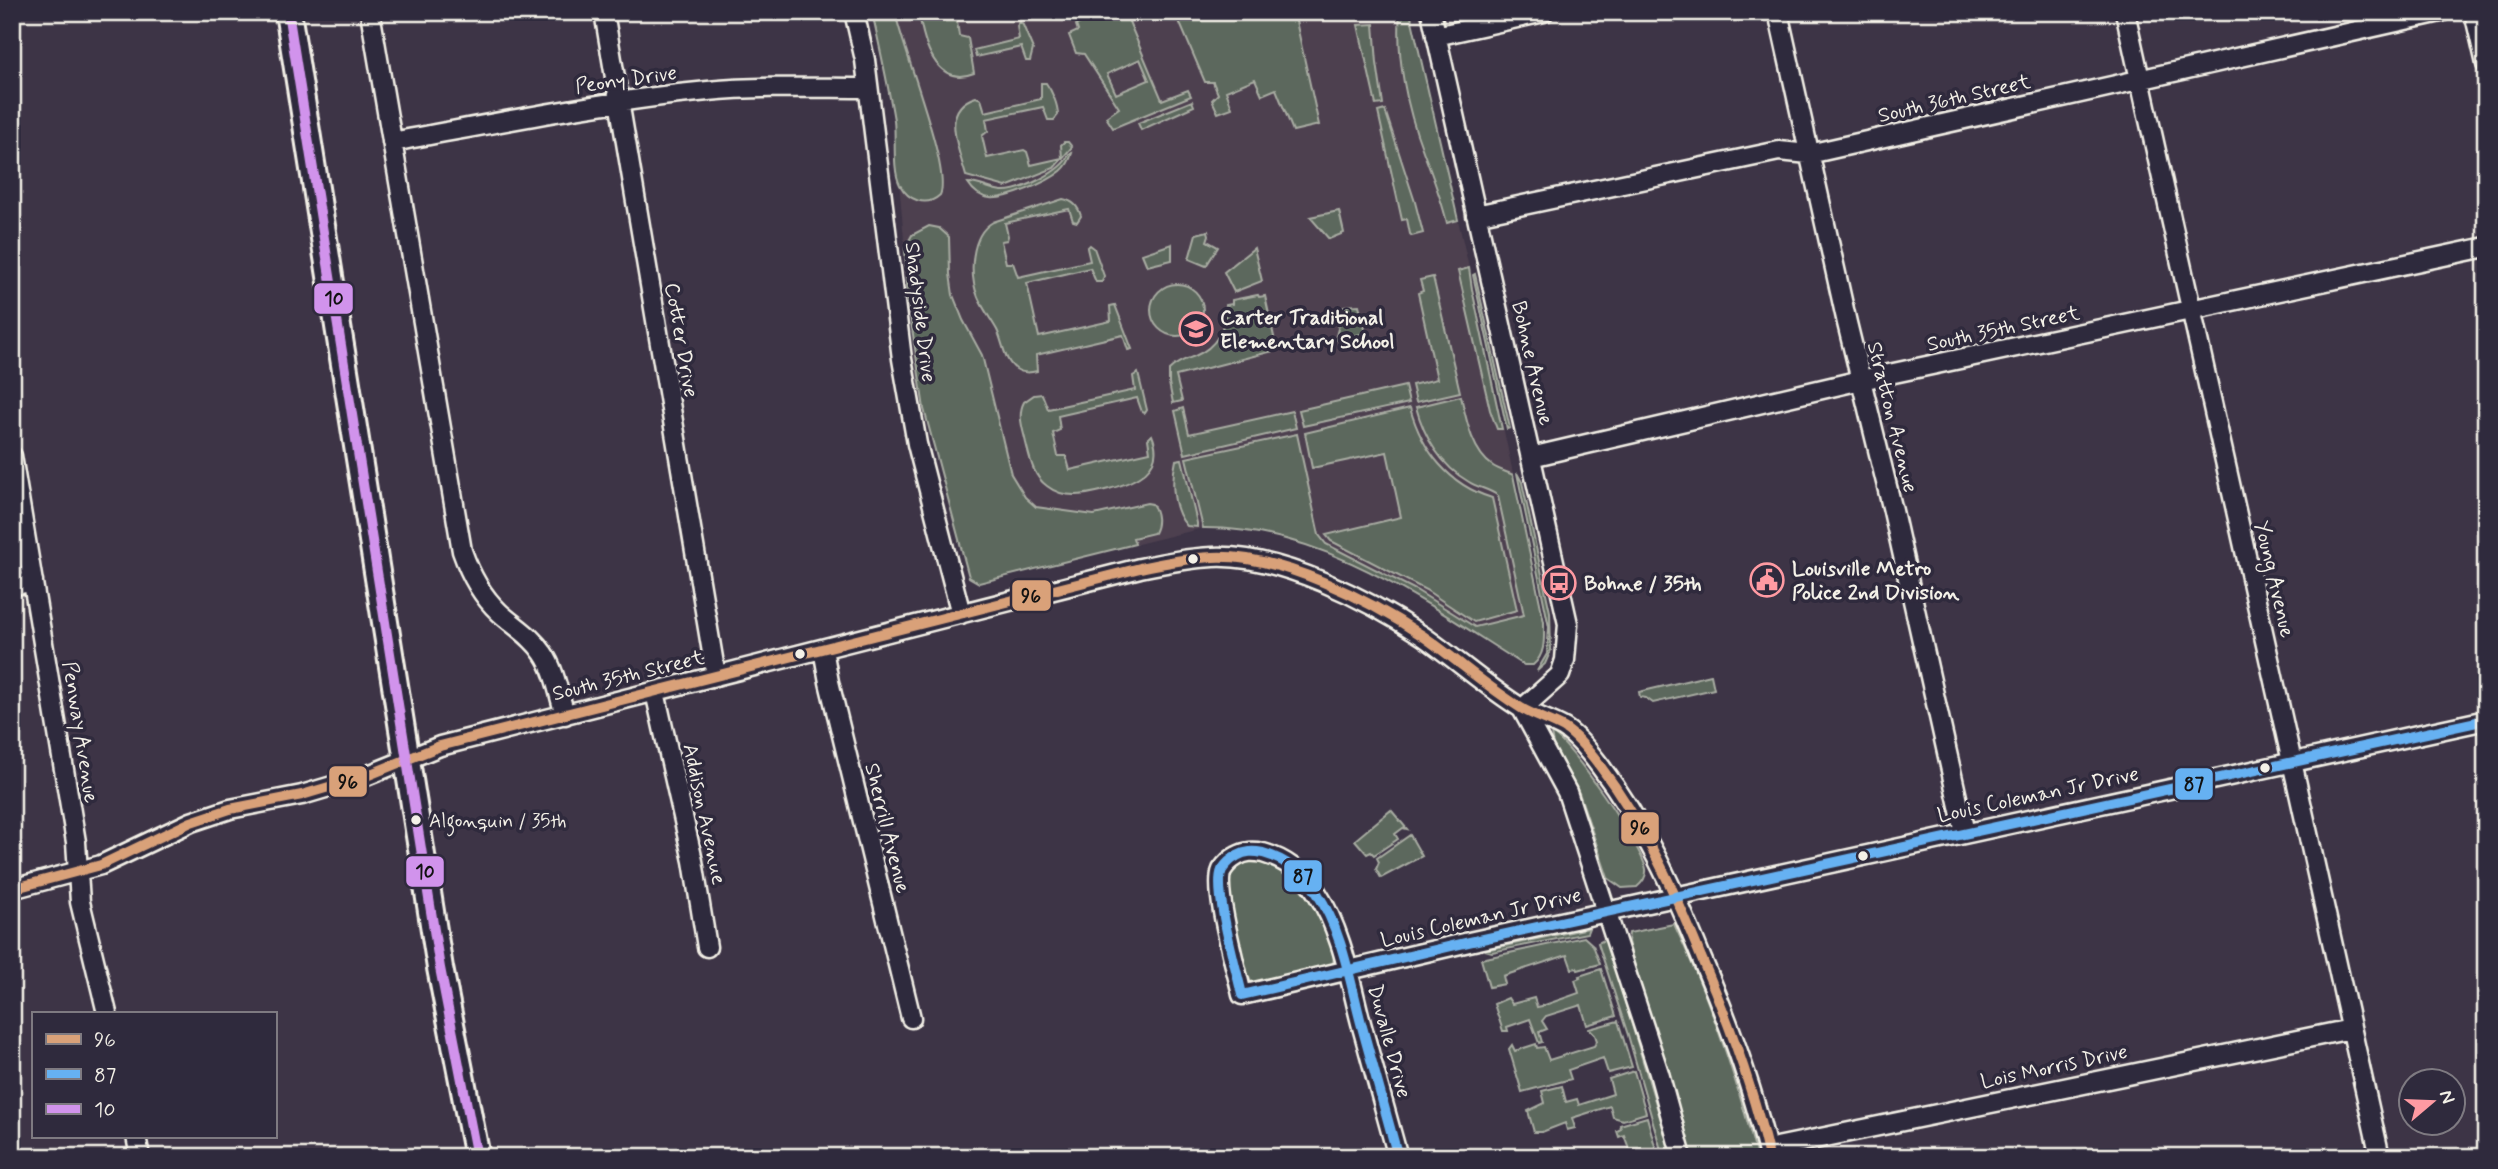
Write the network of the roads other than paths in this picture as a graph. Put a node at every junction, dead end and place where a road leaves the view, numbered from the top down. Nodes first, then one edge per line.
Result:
1 (288, 12) edge
2 (370, 12) edge
3 (604, 12) edge
4 (854, 12) edge
5 (1431, 12) edge
6 (1544, 12) edge
7 (1778, 12) edge
8 (2125, 12) edge
9 (2441, 12) edge
10 (2474, 12) edge
11 (1436, 36) junction
12 (2486, 64) edge
13 (2140, 79) junction
14 (868, 88) junction
15 (619, 102) junction
16 (392, 142) junction
17 (1809, 154) junction
18 (1476, 215) junction
19 (2486, 247) edge
20 (2192, 311) junction
21 (1861, 380) junction
22 (12, 456) edge
23 (1531, 457) junction
24 (33, 580) junction
25 (12, 586) edge
26 (961, 614) junction
27 (823, 649) junction
28 (716, 676) junction
29 (655, 692) junction
30 (1522, 709) junction
31 (565, 715) junction
32 (2486, 720) edge
33 (407, 760) junction
34 (2292, 762) junction
35 (1965, 832) junction
36 (78, 872) junction
37 (12, 888) edge
38 (1676, 897) junction
39 (1607, 912) junction
40 (708, 947) dead end
41 (1348, 971) junction
42 (1242, 995) joint
43 (107, 1012) edge
44 (911, 1018) dead end
45 (2351, 1029) junction
46 (136, 1138) edge
47 (1768, 1153) edge
48 (140, 1157) edge
49 (477, 1157) edge
50 (1398, 1157) edge
51 (1682, 1157) edge
52 (2380, 1157) edge

1 - 33 main road
2 - 16 street
3 - 15 street, Cotter Drive
4 - 14 street, Shadyside Drive
5 - 11 street, Bohne Avenue
6 - 11 street
7 - 17 street, Stratton Avenue
8 - 13 street, Young Avenue
9 - 13 street, South 36th Street
10 - 12 street
11 - 18 street, Bohne Avenue
13 - 17 street, South 36th Street
13 - 20 street, Young Avenue
14 - 15 street, Peony Drive
14 - 26 street, Shadyside Drive
15 - 16 street, Peony Drive
15 - 28 street, Cotter Drive
16 - 31 street
17 - 18 street, South 36th Street
17 - 21 street, Stratton Avenue
18 - 23 street, Bohne Avenue
19 - 20 street, South 35th Street
20 - 21 street, South 35th Street
20 - 34 street, Young Avenue
21 - 23 street, South 35th Street
21 - 35 street, Stratton Avenue
22 - 24 street, Penway Avenue
23 - 30 street, Bohne Avenue
24 - 25 street
24 - 36 street, Penway Avenue
26 - 27 street, South 35th Street
26 - 30 street, South 35th Street
27 - 28 street, South 35th Street
27 - 44 street, Sherrill Avenue
28 - 29 street, South 35th Street
29 - 31 street, South 35th Street
29 - 40 street, Addison Avenue
30 - 38 street
30 - 39 street
31 - 33 street, South 35th Street
32 - 34 street, Louis Coleman Jr Drive
33 - 36 street, South 35th Street
33 - 49 main road
34 - 35 street, Louis Coleman Jr Drive
34 - 45 street, Young Avenue
35 - 38 street, Louis Coleman Jr Drive
36 - 37 street, South 35th Street
36 - 43 street, Penway Avenue
38 - 39 street, Louis Coleman Jr Drive
38 - 47 street
39 - 41 street, Louis Coleman Jr Drive
39 - 51 street
41 - 42 street, Louis Coleman Jr Drive
41 - 42 street, Duvalle Drive
41 - 50 street, Duvalle Drive
45 - 47 street, Lois Morris Drive
45 - 52 street, Young Avenue
46 - 48 street

